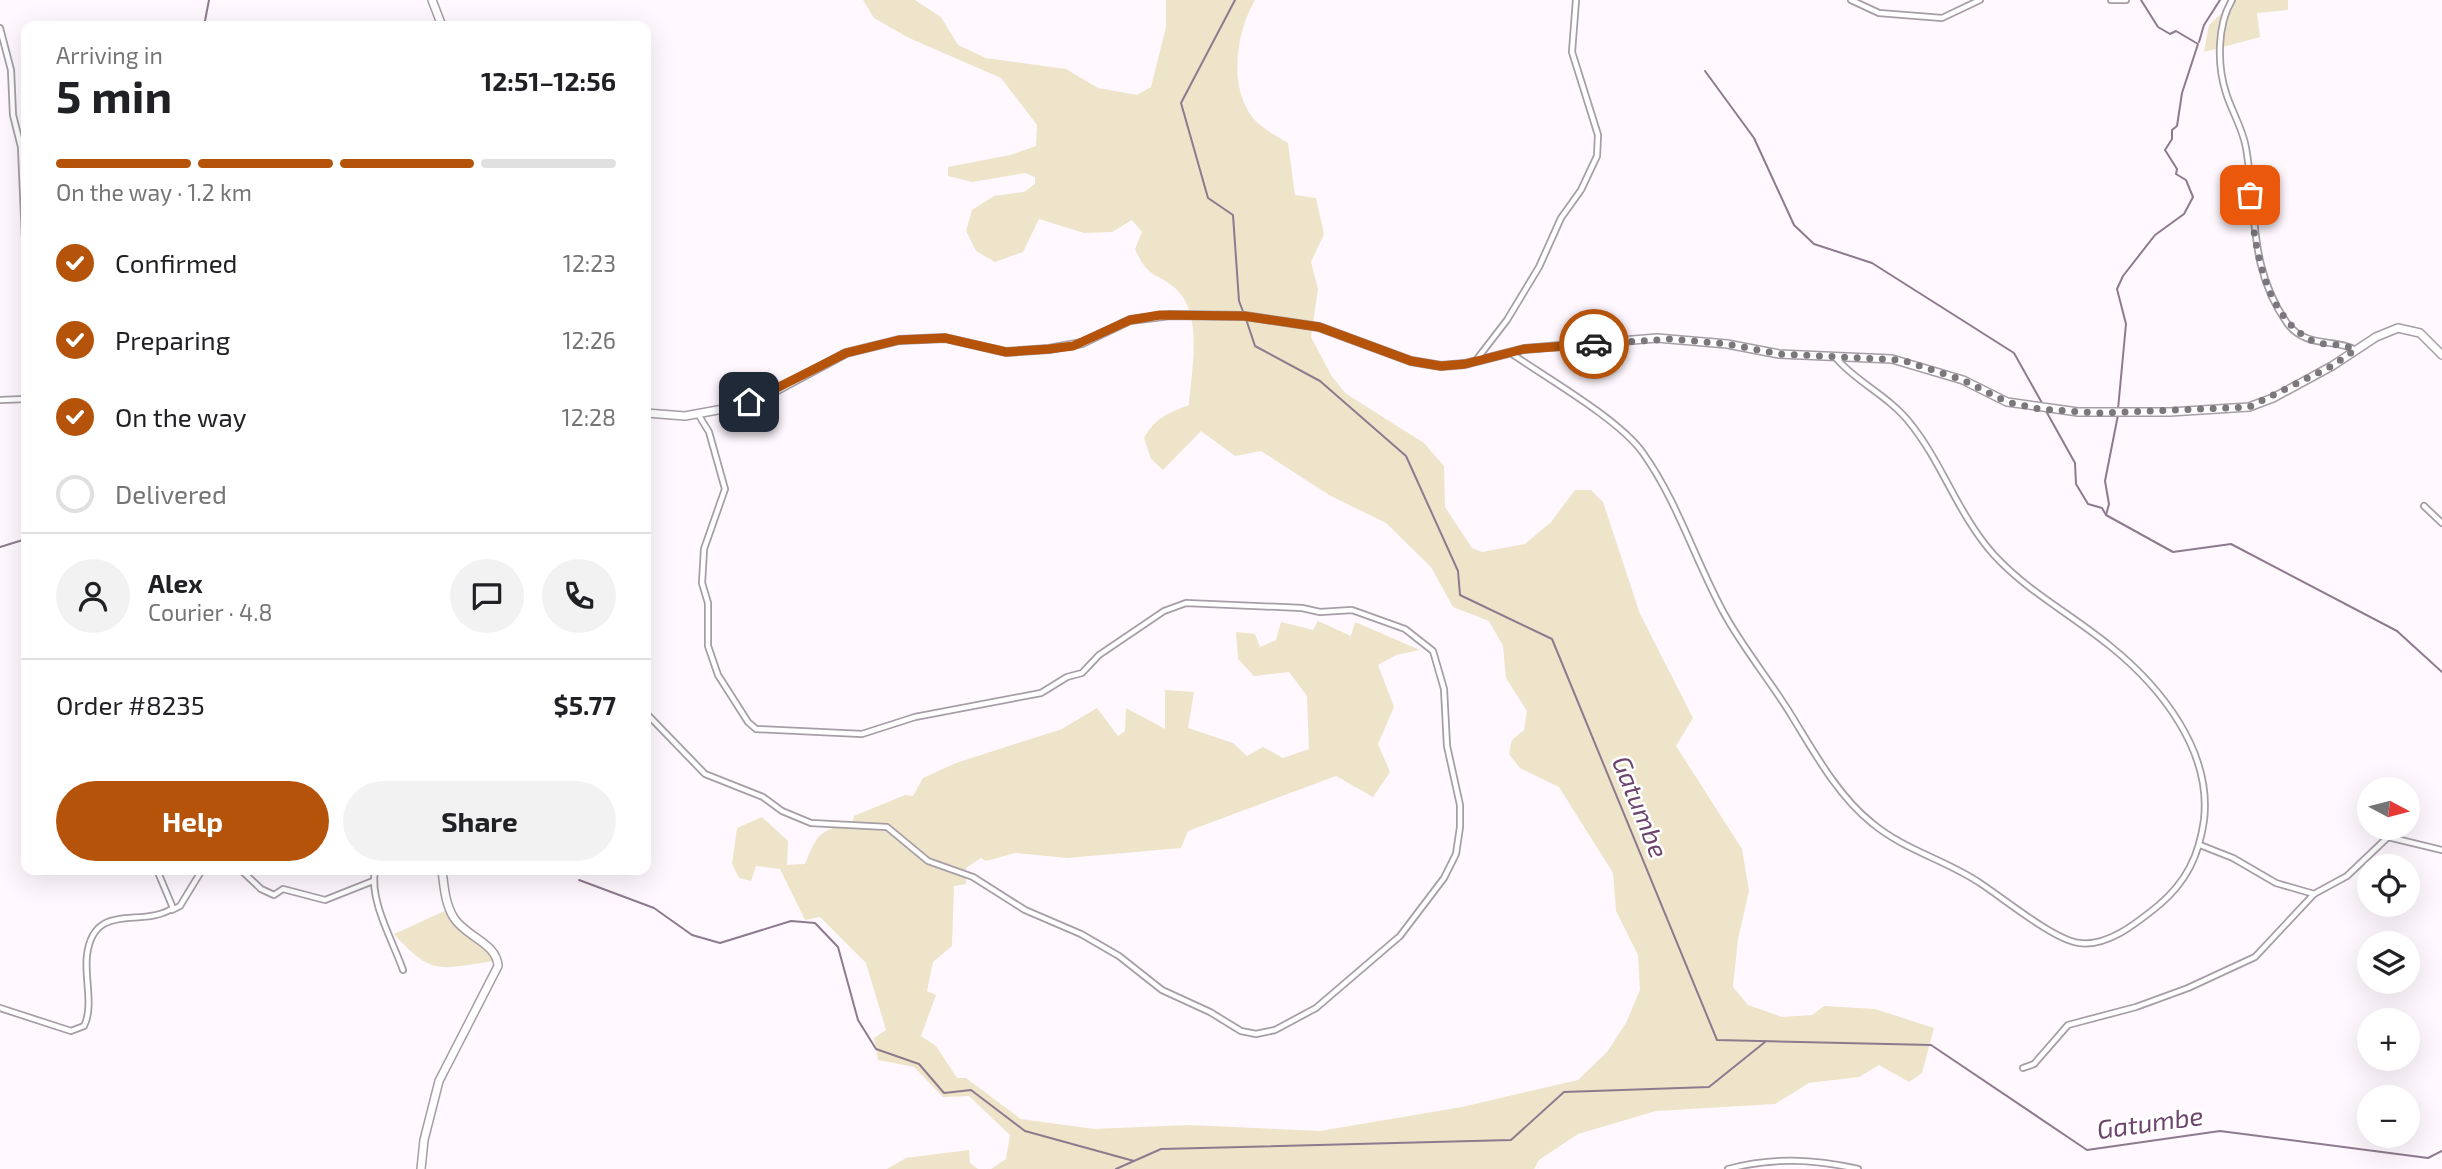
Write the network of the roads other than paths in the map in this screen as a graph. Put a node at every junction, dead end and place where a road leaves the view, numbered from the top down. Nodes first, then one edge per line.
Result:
1 (432, 0) edge
2 (1576, 0) edge
3 (1852, 0) edge
4 (1980, 0) edge
5 (2111, 0) edge
6 (2126, 0) edge
7 (2232, 0) edge
8 (440, 21) edge
9 (0, 28) edge
10 (21, 147) edge
11 (2355, 350) junction
12 (1508, 351) junction
13 (2442, 355) edge
14 (1836, 358) junction
15 (1476, 360) junction
16 (21, 399) edge
17 (0, 400) edge
18 (651, 414) edge
19 (698, 414) junction
20 (2424, 506) dead end
21 (2442, 523) edge
22 (651, 718) edge
23 (2200, 845) junction
24 (2442, 850) edge
25 (159, 875) edge
26 (199, 875) edge
27 (247, 875) edge
28 (374, 875) edge
29 (443, 875) edge
30 (373, 881) junction
31 (2314, 894) junction
32 (171, 910) junction
33 (403, 970) dead end
34 (0, 1008) edge
35 (2023, 1068) dead end
36 (421, 1169) edge
37 (1728, 1169) edge
38 (1858, 1169) edge

1 - 8 main road
2 - 15 street
3 - 4 street
5 - 6 street
7 - 11 street
9 - 10 street
11 - 13 main road
11 - 14 main road
12 - 14 main road
12 - 15 main road
12 - 23 street
14 - 23 street
15 - 19 main road
16 - 17 street
18 - 19 main road
19 - 22 street
20 - 21 street
23 - 31 street
24 - 31 street
25 - 32 street
26 - 32 street
27 - 30 street
28 - 30 street
29 - 36 main road
30 - 33 street
31 - 35 street
32 - 34 street
37 - 38 street

